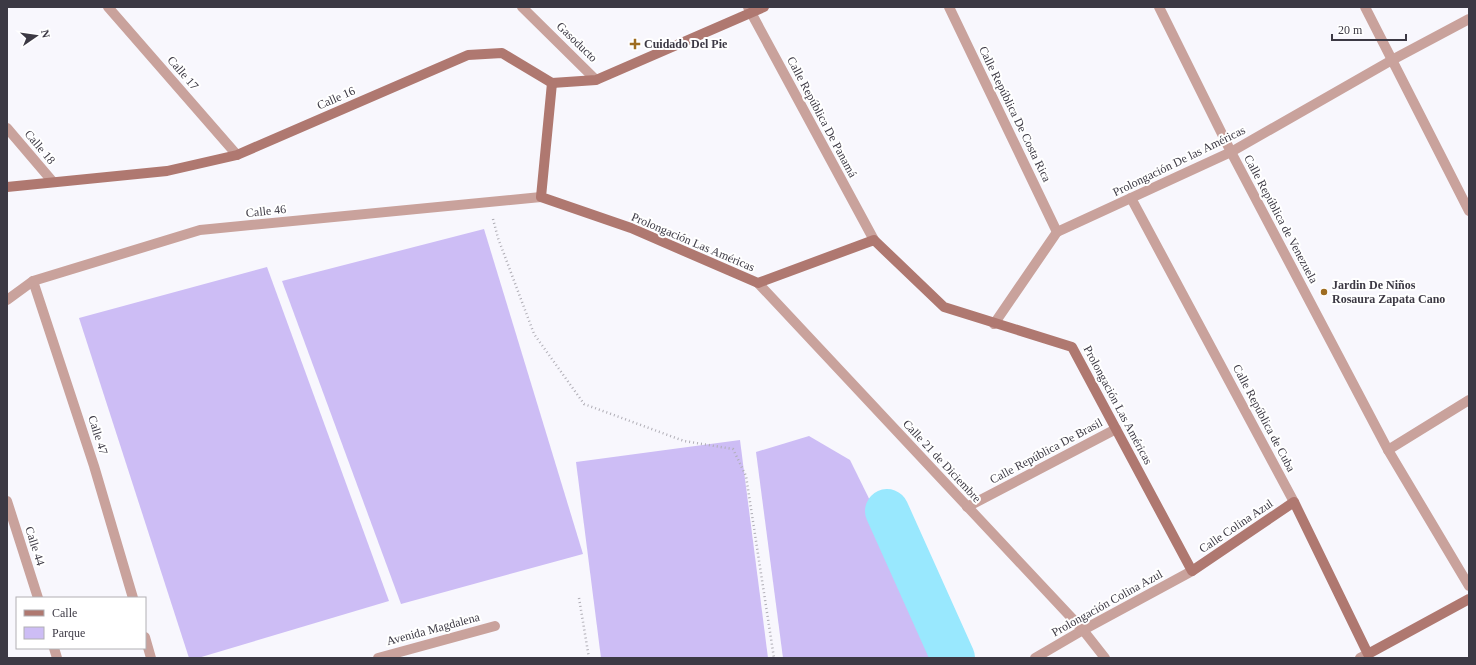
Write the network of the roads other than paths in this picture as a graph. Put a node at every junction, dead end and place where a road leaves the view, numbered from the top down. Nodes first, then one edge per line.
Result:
1 (108, 7) edge
2 (522, 7) edge
3 (764, 7) edge
4 (949, 7) edge
5 (1159, 7) edge
6 (1365, 7) edge
7 (750, 10) edge
8 (1469, 19) edge
9 (1392, 60) junction
10 (596, 80) junction
11 (552, 83) junction
12 (7, 128) edge
13 (1231, 152) junction
14 (237, 155) junction
15 (53, 182) junction
16 (7, 187) edge
17 (541, 197) junction
18 (1131, 198) junction
19 (1469, 211) edge
20 (1057, 232) junction
21 (874, 240) junction
22 (33, 281) junction
23 (758, 284) junction
24 (7, 300) edge
25 (994, 324) junction
26 (1469, 400) edge
27 (1116, 429) junction
28 (1388, 450) junction
29 (7, 501) edge
30 (1294, 502) junction
31 (967, 507) junction
32 (1192, 571) junction
33 (1469, 586) edge
34 (38, 597) edge
35 (133, 597) edge
36 (1469, 599) edge
37 (495, 626) dead end
38 (1083, 630) junction
39 (146, 640) edge
40 (1364, 656) edge
41 (151, 658) edge
42 (378, 658) edge
43 (1035, 658) edge
44 (1105, 658) edge

1 - 14 street, Calle 17
2 - 10 street, Gasoducto
3 - 7 main road
4 - 20 street, Calle República De Costa Rica
5 - 13 street, Calle República de Venezuela
6 - 9 street
7 - 10 main road
7 - 21 street, Calle República De Panamá
8 - 9 street, Prolongación De las Américas
9 - 13 street, Prolongación De las Américas
9 - 19 street
10 - 11 main road
11 - 14 main road, Calle 16
11 - 17 main road
12 - 15 street, Calle 18
13 - 18 street, Prolongación De las Américas
13 - 28 street, Calle República de Venezuela
14 - 15 main road, Calle 16
15 - 16 main road, Calle 16
17 - 22 street, Calle 46
17 - 23 main road, Prolongación Las Américas
18 - 20 street, Prolongación De las Américas
18 - 30 street, Calle República de Cuba
20 - 25 street
21 - 23 main road, Prolongación Las Américas
21 - 25 main road, Prolongación Las Américas
22 - 24 street, Calle 46
22 - 35 street, Calle 47
23 - 31 street, Calle 21 de Diciembre
25 - 27 main road, Prolongación Las Américas
26 - 28 street
27 - 31 street, Calle República De Brasil
27 - 32 main road, Prolongación Las Américas
28 - 33 street, Calle República de Venezuela
29 - 34 street, Calle 44
30 - 32 main road, Calle Colina Azul
30 - 40 main road, Calle República de Cuba
31 - 38 street, Calle 21 de Diciembre
32 - 38 street, Prolongación Colina Azul
36 - 40 main road
37 - 42 street, Avenida Magdalena
38 - 43 street, Prolongación Colina Azul
38 - 44 street, Calle 21 de Diciembre
39 - 41 street

